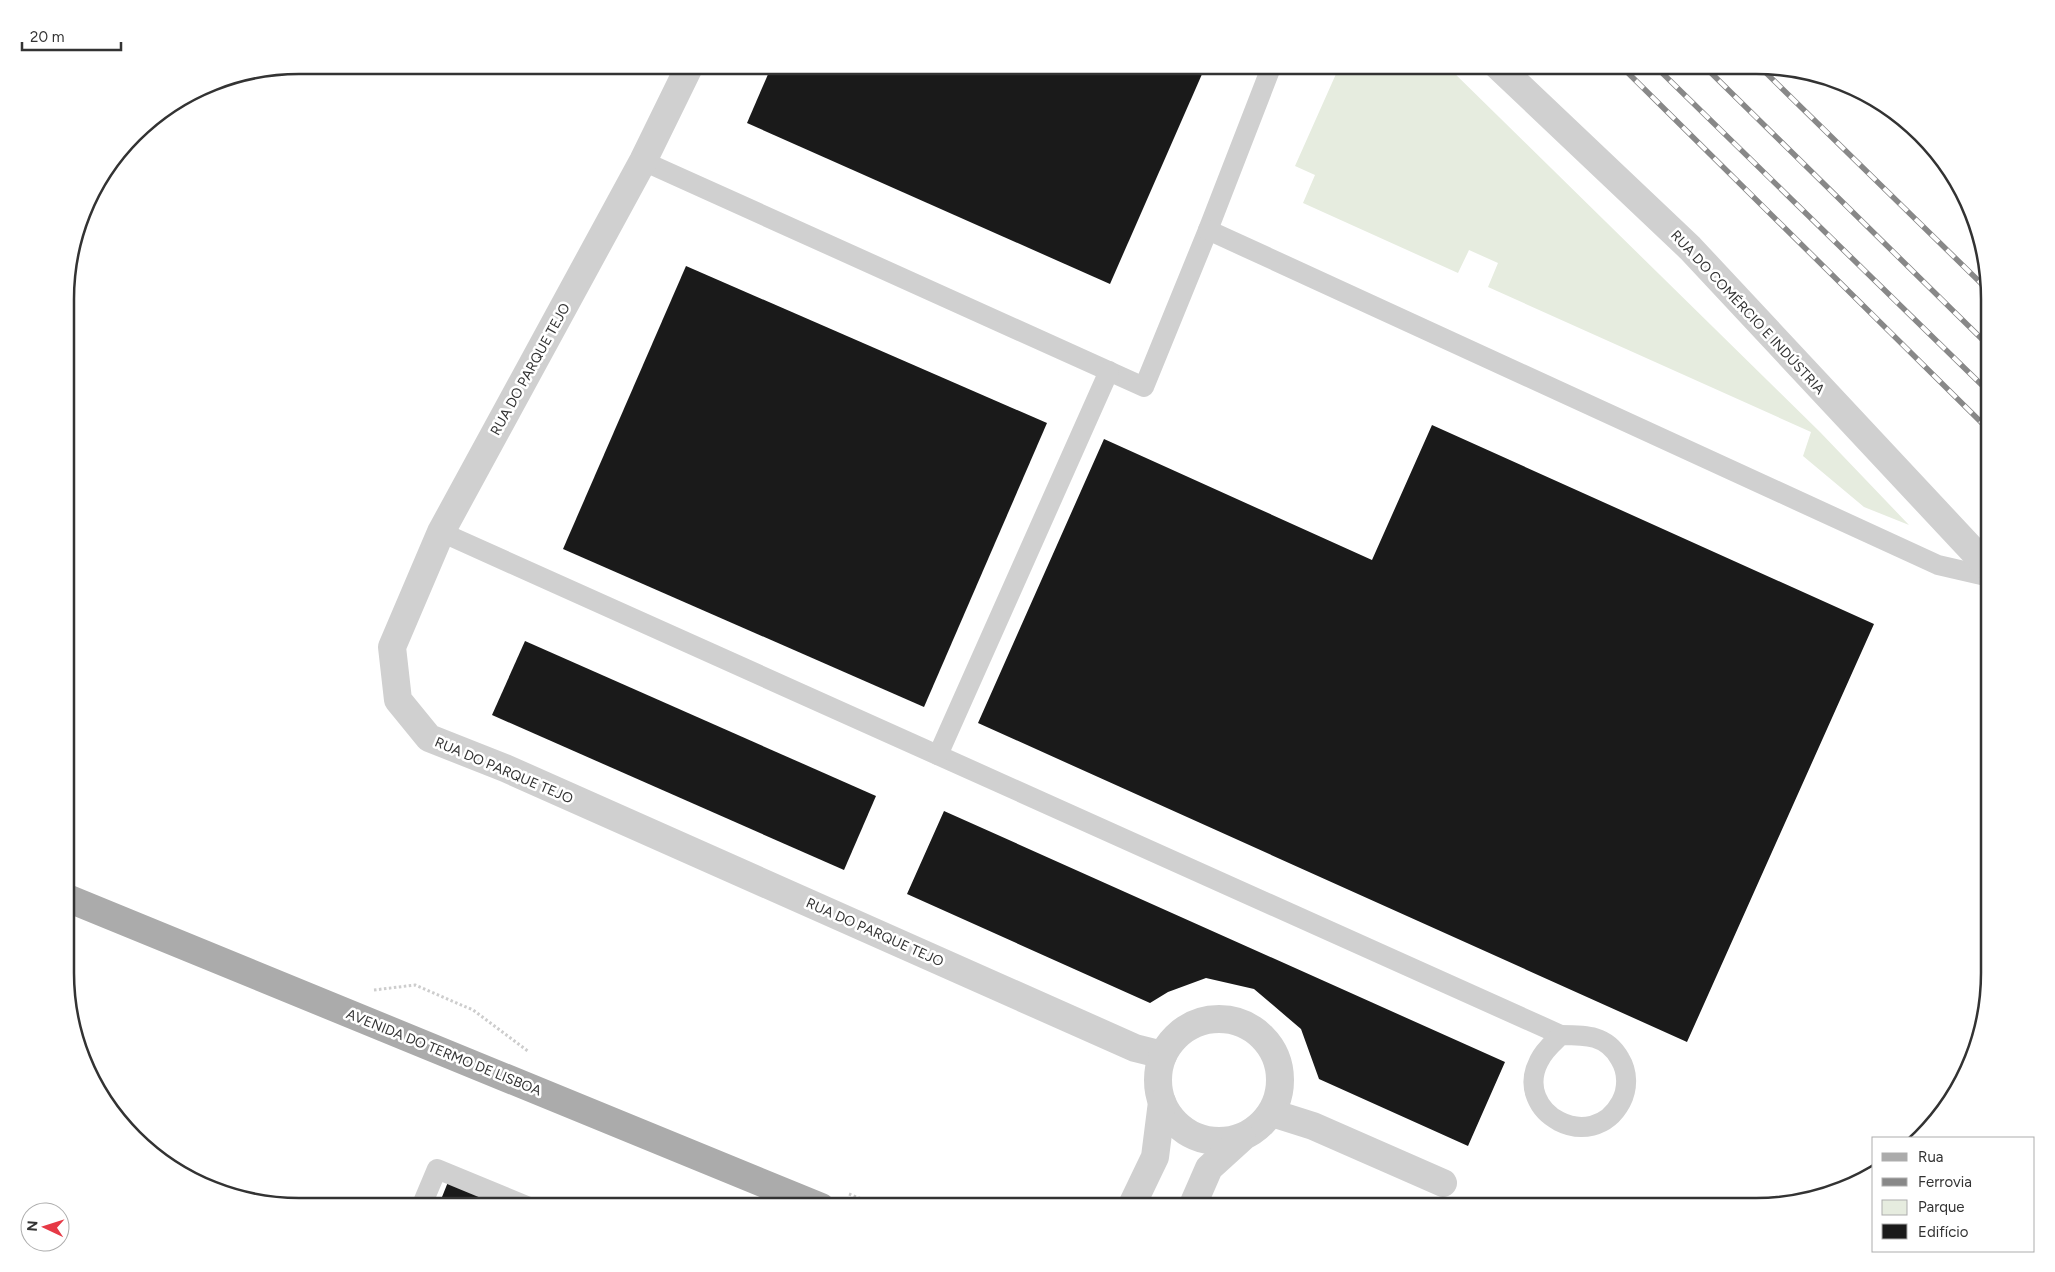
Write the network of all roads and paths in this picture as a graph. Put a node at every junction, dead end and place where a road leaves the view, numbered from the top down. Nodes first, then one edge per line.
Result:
1 (686, 74) edge
2 (1269, 74) edge
3 (1506, 74) edge
4 (643, 161) junction
5 (1208, 230) junction
6 (1109, 371) junction
7 (441, 532) junction
8 (1981, 559) edge
9 (1981, 576) edge
10 (938, 756) junction
11 (74, 901) edge
12 (1561, 1035) junction
13 (1163, 1055) junction
14 (1162, 1102) junction
15 (1272, 1113) junction
16 (1242, 1138) junction
17 (1443, 1183) dead end
18 (425, 1198) edge
19 (508, 1198) edge
20 (799, 1198) edge
21 (1134, 1198) edge
22 (1196, 1198) edge

1 - 4 street, RUA DO PARQUE TEJO
2 - 5 lane
3 - 8 street, RUA DO COMÉRCIO E INDÚSTRIA
4 - 6 lane
4 - 7 street, RUA DO PARQUE TEJO
5 - 6 lane
5 - 9 lane
6 - 10 lane
7 - 10 lane
7 - 13 street, RUA DO PARQUE TEJO
10 - 12 lane
11 - 20 main road, AVENIDA DO TERMO DE LISBOA
12 - 12 lane
13 - 14 street
13 - 15 street
14 - 16 street
14 - 21 street
15 - 16 street
15 - 17 street
16 - 22 street
18 - 19 lane

